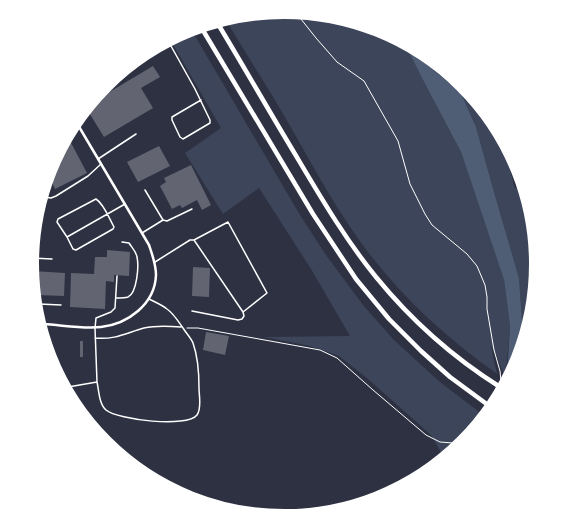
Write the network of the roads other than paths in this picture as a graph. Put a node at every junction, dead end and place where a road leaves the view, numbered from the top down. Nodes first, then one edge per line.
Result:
1 (219, 26) edge
2 (204, 32) edge
3 (170, 46) edge
4 (201, 100) junction
5 (79, 127) edge
6 (136, 134) dead end
7 (98, 159) junction
8 (102, 164) junction
9 (145, 190) dead end
10 (47, 198) edge
11 (125, 204) junction
12 (192, 209) dead end
13 (107, 214) junction
14 (163, 220) junction
15 (142, 233) junction
16 (67, 237) junction
17 (194, 240) junction
18 (122, 242) dead end
19 (38, 259) edge
20 (52, 260) dead end
21 (154, 262) junction
22 (117, 276) dead end
23 (116, 298) junction
24 (149, 298) junction
25 (42, 304) edge
26 (61, 305) dead end
27 (192, 311) dead end
28 (243, 312) junction
29 (45, 324) edge
30 (183, 327) junction
31 (95, 328) junction
32 (95, 338) junction
33 (97, 382) junction
34 (498, 385) edge
35 (71, 387) edge
36 (487, 404) edge

1 - 34 highway
2 - 36 highway
3 - 4 lane
4 - 4 lane
5 - 7 street
6 - 7 lane
7 - 8 street
8 - 10 lane
8 - 11 street
9 - 14 lane
11 - 13 lane
11 - 15 street
12 - 14 lane
13 - 16 lane
13 - 16 lane
13 - 16 lane
14 - 15 lane
15 - 21 street
17 - 21 lane
17 - 28 lane
17 - 28 lane
18 - 23 lane
19 - 20 lane
21 - 24 street
22 - 23 lane
23 - 31 lane
24 - 30 lane
24 - 31 street
25 - 26 lane
27 - 28 lane
29 - 31 street
30 - 32 lane
30 - 33 lane
31 - 32 lane
32 - 33 lane
33 - 35 lane

